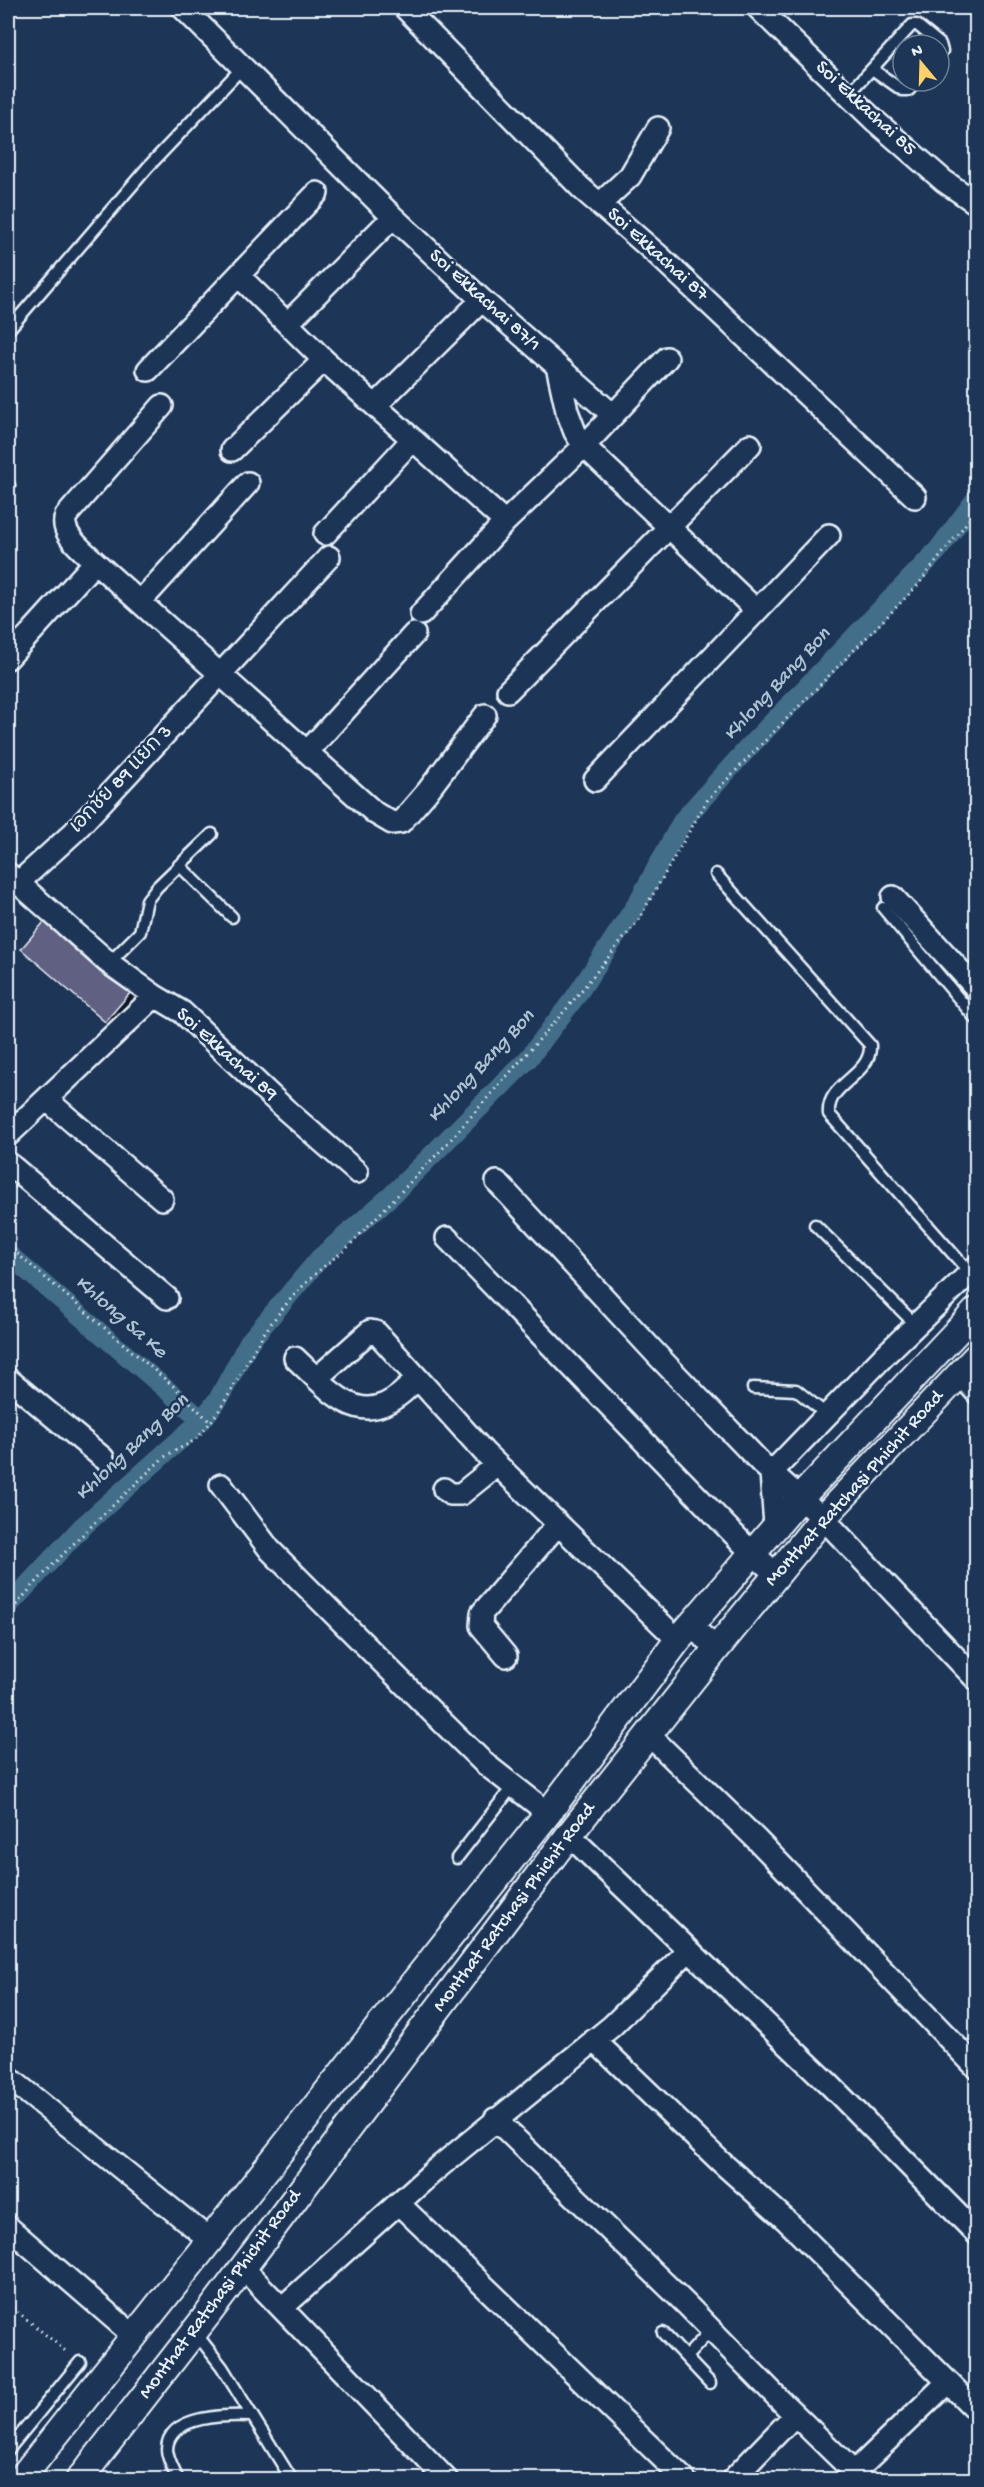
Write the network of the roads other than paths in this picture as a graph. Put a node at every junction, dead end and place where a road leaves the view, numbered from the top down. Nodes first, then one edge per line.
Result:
1 (183, 8) edge
2 (405, 8) edge
3 (758, 8) edge
4 (905, 33) edge
5 (927, 33) edge
6 (891, 48) edge
7 (242, 69) junction
8 (872, 69) junction
9 (891, 82) edge
10 (848, 95) junction
11 (658, 128) dead end
12 (317, 193) dead end
13 (976, 203) edge
14 (600, 204) junction
15 (393, 217) junction
16 (240, 277) junction
17 (482, 300) junction
18 (288, 324) junction
19 (8, 330) edge
20 (667, 357) dead end
21 (324, 360) junction
22 (557, 366) junction
23 (148, 370) dead end
24 (376, 405) junction
25 (162, 406) dead end
26 (613, 415) junction
27 (412, 440) junction
28 (750, 445) dead end
29 (584, 446) junction
30 (232, 450) dead end
31 (249, 483) dead end
32 (915, 497) dead end
33 (505, 522) junction
34 (667, 528) junction
35 (325, 534) dead end
36 (829, 534) dead end
37 (329, 557) dead end
38 (95, 562) junction
39 (140, 602) junction
40 (756, 610) junction
41 (8, 658) edge
42 (222, 674) junction
43 (508, 692) dead end
44 (485, 715) dead end
45 (308, 751) junction
46 (595, 780) dead end
47 (212, 834) dead end
48 (179, 865) junction
49 (716, 874) dead end
50 (13, 878) edge
51 (888, 902) joint
52 (232, 917) dead end
53 (109, 963) junction
54 (976, 986) edge
55 (155, 996) junction
56 (976, 1019) edge
57 (46, 1099) junction
58 (8, 1135) edge
59 (8, 1164) edge
60 (357, 1173) dead end
61 (497, 1182) dead end
62 (162, 1199) dead end
63 (815, 1225) dead end
64 (447, 1238) dead end
65 (973, 1270) edge
66 (167, 1298) dead end
67 (976, 1311) edge
68 (916, 1325) junction
69 (295, 1358) dead end
70 (970, 1368) edge
71 (317, 1378) junction
72 (417, 1378) junction
73 (8, 1379) edge
74 (753, 1388) dead end
75 (976, 1400) edge
76 (826, 1414) junction
77 (103, 1458) dead end
78 (497, 1465) junction
79 (771, 1473) junction
80 (221, 1485) dead end
81 (444, 1489) dead end
82 (801, 1497) junction
83 (823, 1518) junction
84 (558, 1524) junction
85 (775, 1525) junction
86 (751, 1552) junction
87 (776, 1574) junction
88 (684, 1633) junction
89 (717, 1647) junction
90 (506, 1656) dead end
91 (976, 1679) edge
92 (648, 1734) junction
93 (513, 1786) junction
94 (548, 1813) junction
95 (569, 1835) junction
96 (457, 1858) dead end
97 (689, 1950) junction
98 (594, 2040) junction
99 (976, 2067) edge
100 (8, 2078) edge
101 (495, 2120) junction
102 (398, 2203) junction
103 (8, 2227) edge
104 (976, 2233) edge
105 (210, 2240) junction
106 (243, 2268) junction
107 (283, 2307) junction
108 (712, 2330) junction
109 (194, 2331) junction
110 (663, 2333) dead end
111 (134, 2336) junction
112 (686, 2357) junction
113 (80, 2362) road end
114 (710, 2383) dead end
115 (947, 2383) junction
116 (976, 2410) edge
117 (795, 2415) junction
118 (252, 2416) junction
119 (8, 2450) edge
120 (854, 2477) edge
121 (20, 2480) edge
122 (79, 2480) edge
123 (178, 2480) edge
124 (292, 2480) edge
125 (447, 2480) edge
126 (685, 2480) edge
127 (732, 2480) edge

1 - 7 street, Soi Ekkachai 87/1
2 - 14 street, Soi Ekkachai 87
3 - 10 street, Soi Ekkachai 85
4 - 5 lane
6 - 8 lane
7 - 15 street, Soi Ekkachai 87/1
7 - 19 lane
8 - 9 lane
8 - 10 lane
10 - 13 street, Soi Ekkachai 85
11 - 14 street
12 - 16 street
14 - 32 street, Soi Ekkachai 87
15 - 17 street, Soi Ekkachai 87/1
15 - 18 street
16 - 18 street
16 - 23 street
17 - 22 street, Soi Ekkachai 87/1
17 - 24 street
18 - 21 street
20 - 26 street
21 - 24 street
21 - 30 street
22 - 26 street
22 - 29 street, Soi Ekkachai 87/1
24 - 27 street
25 - 38 street
26 - 29 street
27 - 33 street
27 - 35 street
28 - 34 street
29 - 33 street
29 - 34 street, Soi Ekkachai 87/1
31 - 39 street
33 - 45 street
34 - 40 street, Soi Ekkachai 87/1
34 - 43 street
36 - 40 street
37 - 42 street, เอกชัย 89 แยก 3
38 - 39 street
38 - 41 street
39 - 42 street
40 - 46 street
42 - 45 street
42 - 50 street, เอกชัย 89 แยก 3
44 - 45 street
47 - 48 lane
48 - 52 lane
48 - 53 lane
49 - 65 lane
50 - 53 street, Soi Ekkachai 89
51 - 54 street
51 - 56 lane
53 - 55 street, Soi Ekkachai 89
55 - 57 street
55 - 60 street, Soi Ekkachai 89
57 - 58 street
57 - 62 street
59 - 66 street
61 - 79 street
63 - 68 lane
64 - 86 street
65 - 68 street
67 - 82 street, Monthat Ratchasi Phichit Road
68 - 76 street
69 - 71 street
70 - 75 lane
70 - 83 street, Monthat Ratchasi Phichit Road
71 - 72 street
71 - 72 street
72 - 78 street
73 - 77 street
74 - 76 lane
76 - 79 street
78 - 81 street
78 - 84 street
79 - 82 street
79 - 85 street, Monthat Ratchasi Phichit Road
80 - 93 street
82 - 83 street
82 - 85 street, Monthat Ratchasi Phichit Road
83 - 87 street, Monthat Ratchasi Phichit Road
83 - 91 street
84 - 88 street
84 - 90 street
85 - 86 street, Monthat Ratchasi Phichit Road
86 - 87 street
86 - 88 street, Monthat Ratchasi Phichit Road
87 - 89 street, Monthat Ratchasi Phichit Road
88 - 89 street
88 - 94 street, Monthat Ratchasi Phichit Road
89 - 92 street, Monthat Ratchasi Phichit Road
92 - 95 street, Monthat Ratchasi Phichit Road
92 - 99 street
93 - 94 street
93 - 96 lane
94 - 105 street, Monthat Ratchasi Phichit Road
95 - 97 street
95 - 106 street, Monthat Ratchasi Phichit Road
97 - 98 street
97 - 104 street
98 - 101 street
98 - 115 street
100 - 105 street
101 - 102 street
101 - 108 street
102 - 107 street
102 - 126 street
103 - 111 street
105 - 111 street, Monthat Ratchasi Phichit Road
106 - 107 street
106 - 109 street, Monthat Ratchasi Phichit Road
107 - 125 street
108 - 112 lane
108 - 117 street
109 - 118 lane
109 - 122 street, Monthat Ratchasi Phichit Road
110 - 112 lane
111 - 121 street, Monthat Ratchasi Phichit Road
112 - 114 lane
113 - 119 lane
115 - 116 street
115 - 120 street
117 - 120 street
117 - 127 street
118 - 123 lane
118 - 124 lane

